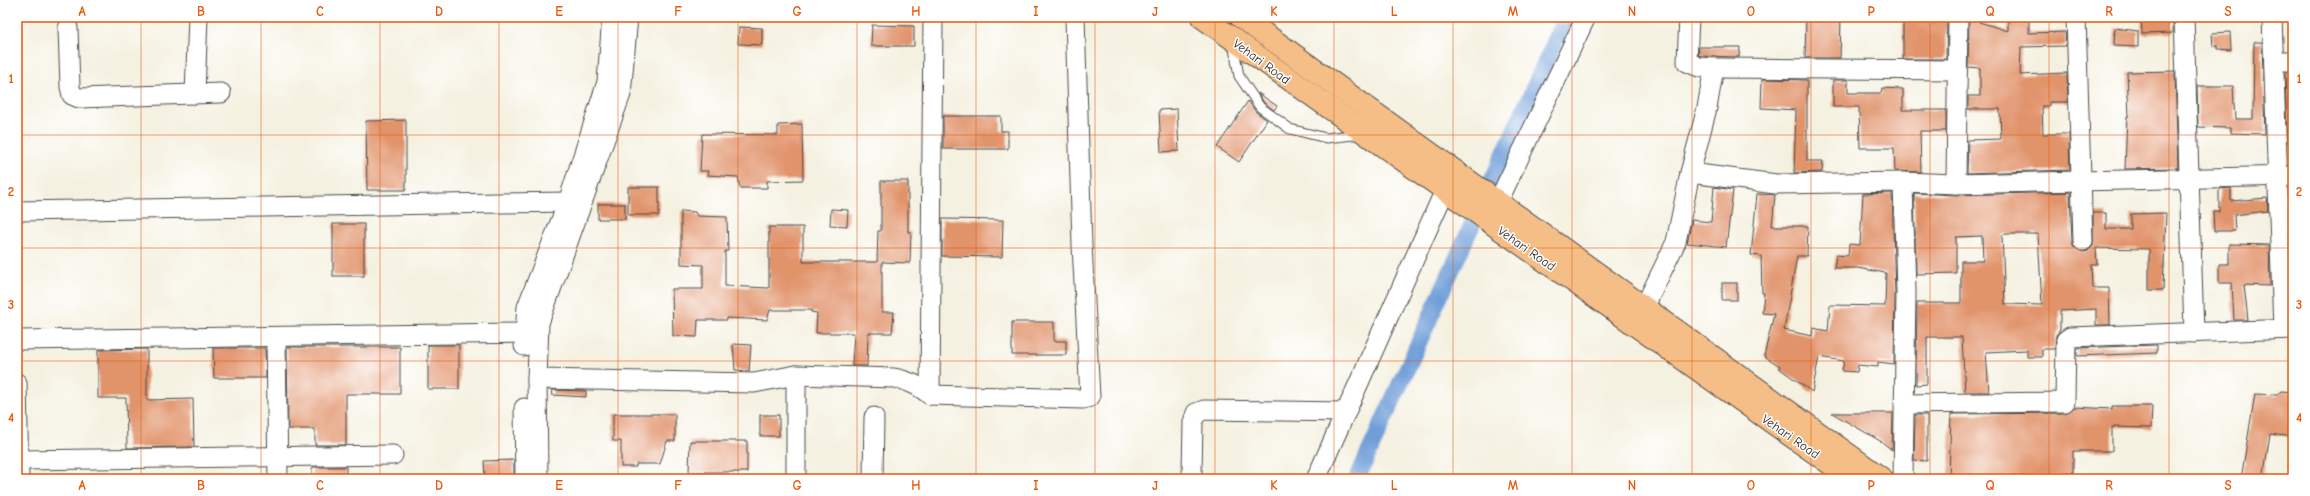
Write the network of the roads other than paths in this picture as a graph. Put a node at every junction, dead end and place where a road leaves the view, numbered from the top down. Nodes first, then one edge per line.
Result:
1 (198, 17) edge
2 (612, 17) edge
3 (628, 17) edge
4 (933, 17) edge
5 (1075, 17) edge
6 (1202, 17) edge
7 (1234, 17) edge
8 (1241, 17) edge
9 (1586, 17) edge
10 (1689, 17) edge
11 (1958, 17) edge
12 (2076, 17) edge
13 (2184, 17) edge
14 (2272, 17) edge
15 (68, 28) dead end
16 (1232, 39) junction
17 (2274, 61) junction
18 (2293, 61) edge
19 (1714, 68) junction
20 (1958, 70) junction
21 (222, 93) dead end
22 (195, 94) junction
23 (1387, 123) junction
24 (1364, 134) junction
25 (1690, 173) junction
26 (2285, 176) edge
27 (2190, 179) junction
28 (2080, 181) junction
29 (1903, 182) junction
30 (1956, 184) junction
31 (1447, 191) junction
32 (568, 202) junction
33 (1497, 204) junction
34 (17, 211) edge
35 (2083, 241) dead end
36 (1644, 308) junction
37 (2288, 329) edge
38 (2194, 333) junction
39 (530, 334) junction
40 (276, 338) junction
41 (17, 340) edge
42 (796, 375) junction
43 (537, 379) junction
44 (17, 383) edge
45 (930, 395) junction
46 (1904, 404) junction
47 (1346, 412) junction
48 (874, 417) dead end
49 (278, 455) junction
50 (393, 455) dead end
51 (19, 460) junction
52 (1192, 474) dead end
53 (19, 479) edge
54 (278, 479) edge
55 (525, 479) edge
56 (538, 479) edge
57 (796, 479) edge
58 (873, 479) edge
59 (1316, 479) edge
60 (1852, 479) edge
61 (1882, 479) edge
62 (1903, 479) edge

1 - 22 street
2 - 32 street
3 - 39 street
4 - 45 street
5 - 45 street
6 - 16 main road, Vehari Road
7 - 16 lane
8 - 23 main road, Vehari Road
9 - 33 street
10 - 19 street
11 - 20 street
12 - 28 street
13 - 27 street
14 - 17 street
15 - 22 street
16 - 24 main road, Vehari Road
16 - 24 lane
17 - 18 street
17 - 26 street
19 - 20 street
19 - 25 street
20 - 30 street
21 - 22 street
23 - 24 lane
23 - 33 main road, Vehari Road
24 - 31 main road, Vehari Road
25 - 29 street
25 - 36 street
26 - 27 street
26 - 37 street
27 - 28 street
27 - 38 street
28 - 30 street
28 - 35 street
29 - 30 street
29 - 46 street
31 - 47 street
31 - 60 main road, Vehari Road
32 - 34 street
32 - 39 street
33 - 36 main road, Vehari Road
36 - 61 main road, Vehari Road
37 - 38 street
38 - 46 street
39 - 40 street
39 - 43 street
39 - 55 street
40 - 41 street
40 - 49 street
42 - 43 street
42 - 45 street
42 - 57 street
43 - 56 street
44 - 51 street
46 - 62 street
47 - 52 street
47 - 59 street
48 - 58 street
49 - 50 street
49 - 51 street
49 - 54 street
51 - 53 street

